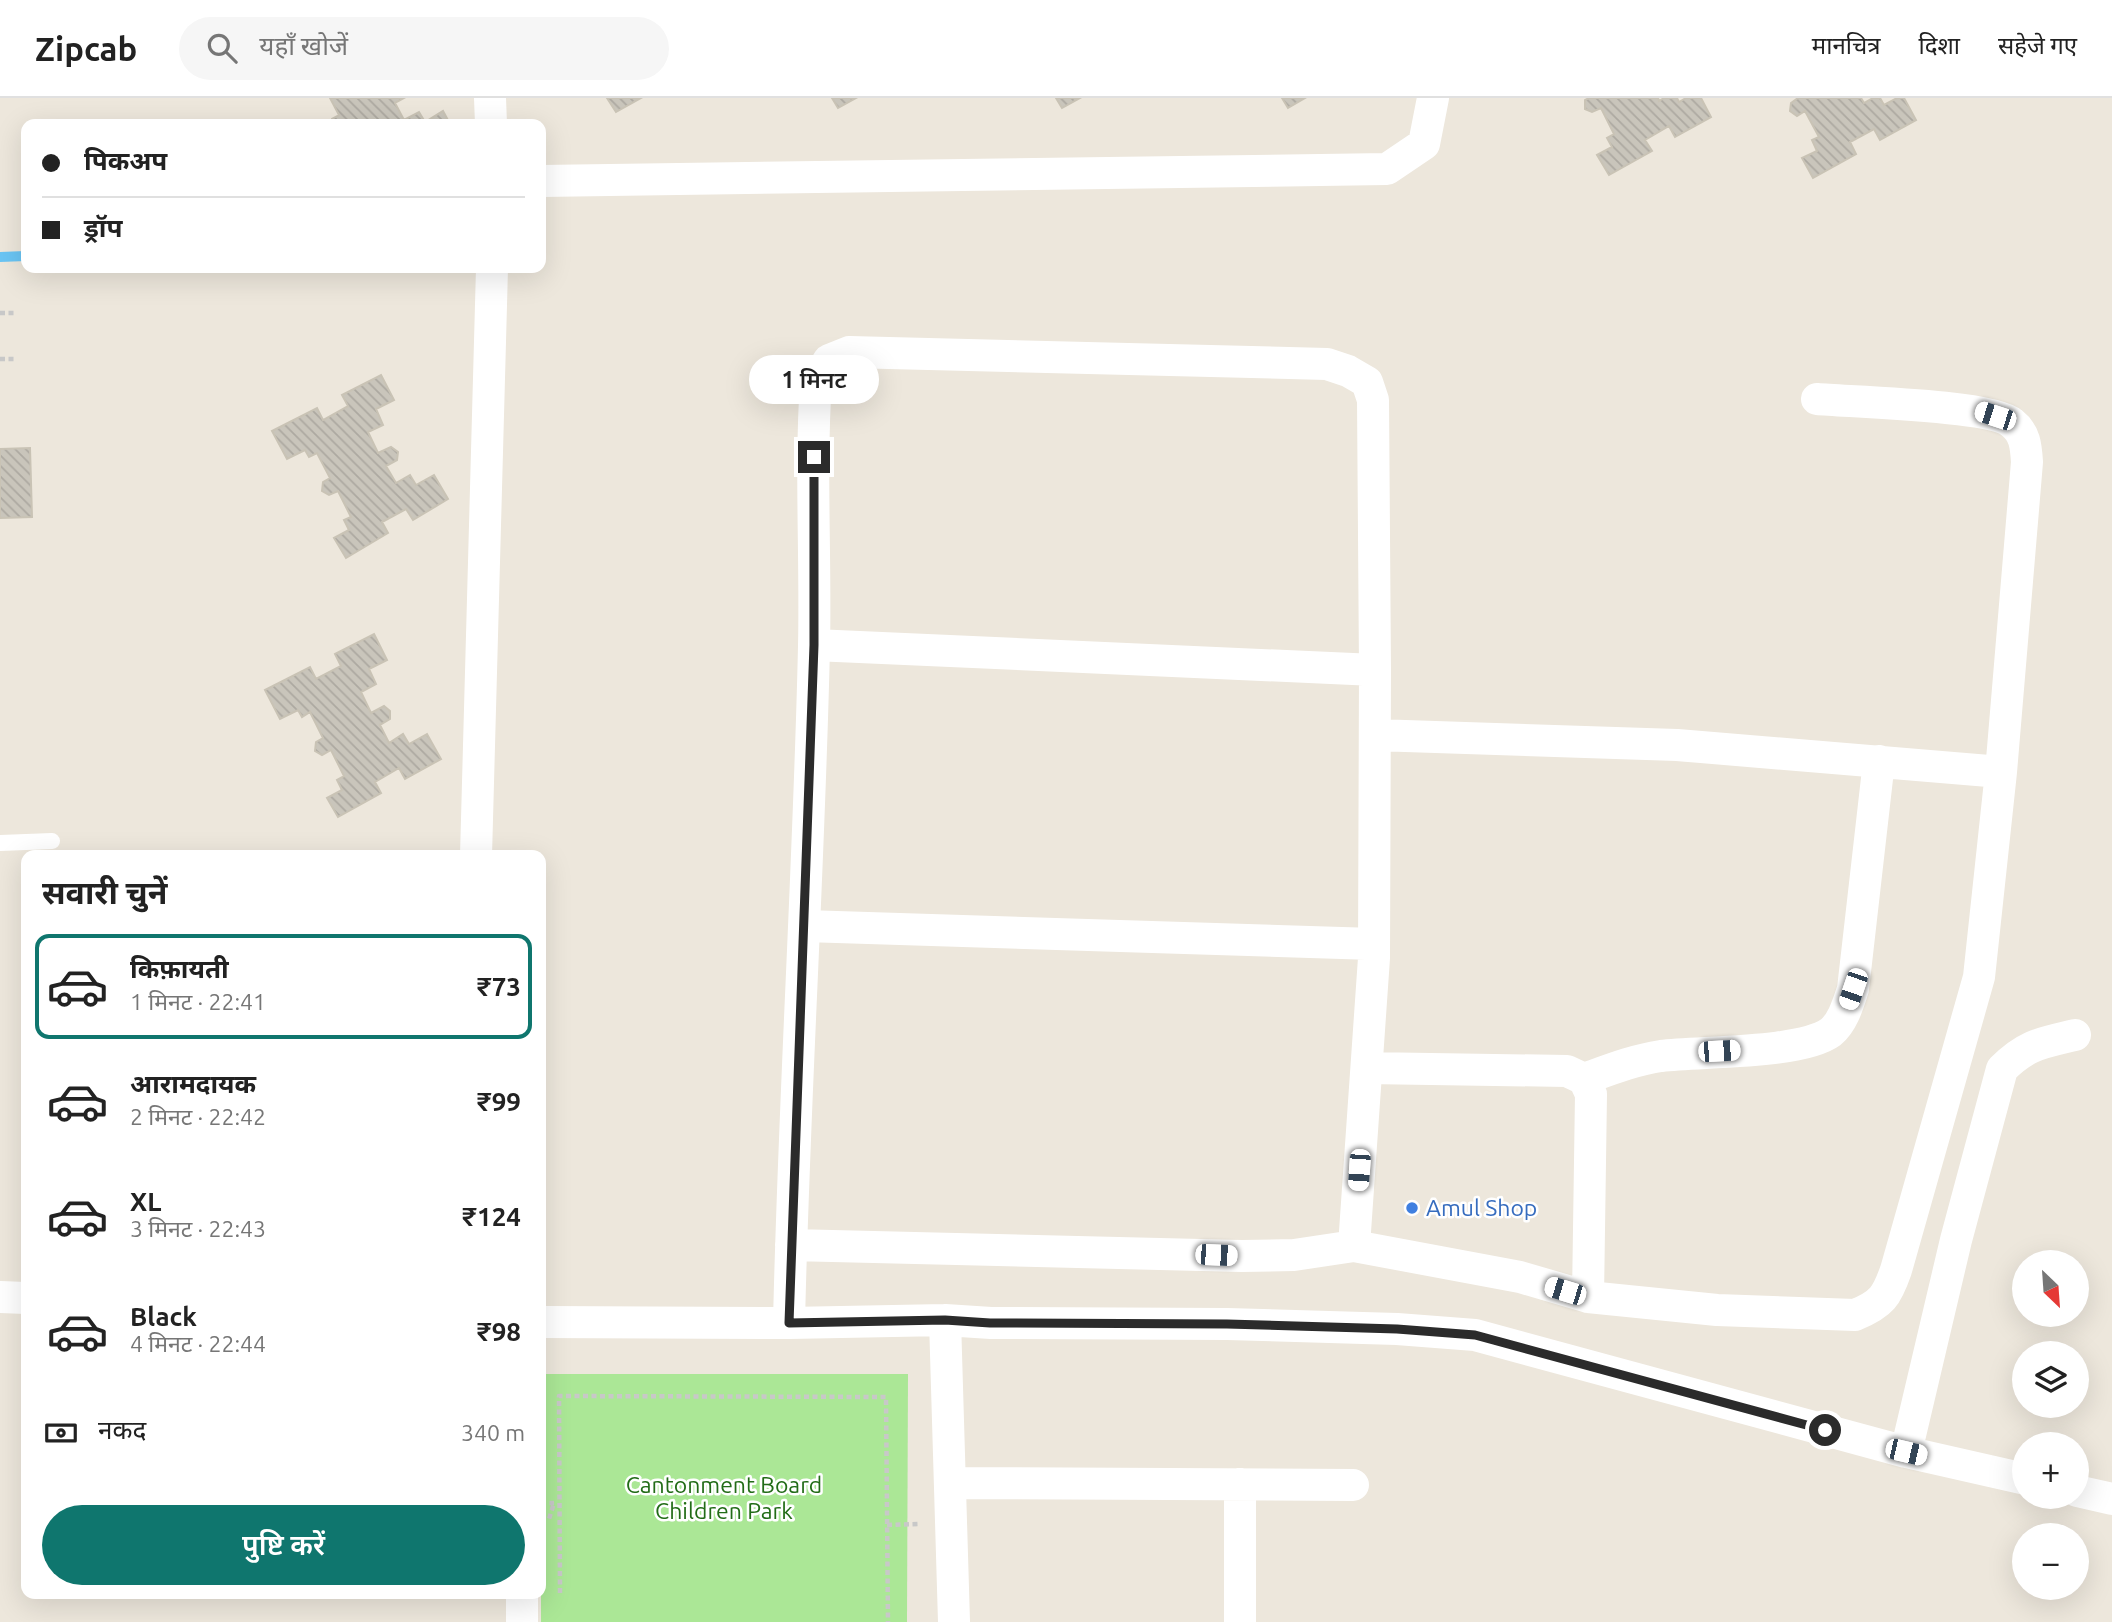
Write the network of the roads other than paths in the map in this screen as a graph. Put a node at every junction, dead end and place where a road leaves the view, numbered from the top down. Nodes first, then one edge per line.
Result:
1 (490, 98) edge
2 (1433, 98) edge
3 (491, 119) edge
4 (546, 181) edge
5 (492, 273) edge
6 (1817, 399) dead end
7 (814, 645) junction
8 (1375, 670) junction
9 (1375, 735) junction
10 (1879, 761) junction
11 (2001, 772) junction
12 (52, 841) dead end
13 (0, 843) edge
14 (475, 850) edge
15 (805, 926) junction
16 (1374, 944) junction
17 (2075, 1035) dead end
18 (1367, 1068) junction
19 (1584, 1079) junction
20 (791, 1245) junction
21 (1354, 1246) junction
22 (0, 1297) edge
23 (1588, 1297) junction
24 (21, 1298) edge
25 (945, 1320) junction
26 (546, 1322) edge
27 (789, 1323) junction
28 (1906, 1452) junction
29 (2012, 1476) edge
30 (951, 1483) junction
31 (1240, 1484) junction
32 (1353, 1485) dead end
33 (2089, 1494) edge
34 (2112, 1499) edge
35 (522, 1599) edge
36 (522, 1622) edge
37 (954, 1622) edge
38 (1240, 1622) edge

1 - 3 street
2 - 4 street
5 - 14 street
6 - 11 street
7 - 8 street
7 - 8 street
7 - 15 street
8 - 9 street
9 - 10 street
9 - 16 street
10 - 11 street
10 - 19 street
11 - 23 street
12 - 13 lane
15 - 16 street
15 - 20 street
16 - 18 street
17 - 28 street
18 - 19 street
18 - 21 street
19 - 23 street
20 - 21 street
20 - 27 street
21 - 23 street
22 - 24 street
25 - 27 street
25 - 28 street
25 - 30 street
26 - 27 street
28 - 29 street
30 - 31 street
30 - 37 street
31 - 32 street
31 - 38 street
33 - 34 street
35 - 36 street

